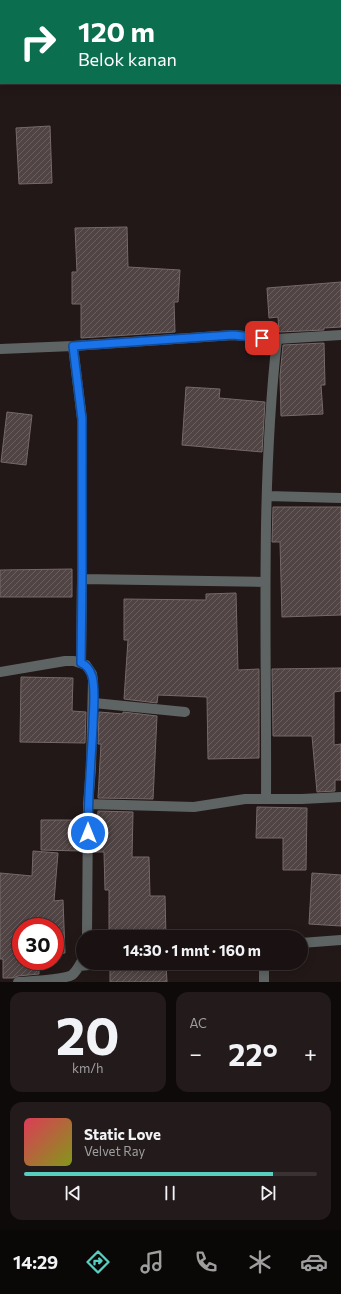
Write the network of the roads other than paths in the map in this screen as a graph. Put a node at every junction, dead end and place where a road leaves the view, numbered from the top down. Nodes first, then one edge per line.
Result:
1 (341, 335) edge
2 (277, 339) junction
3 (73, 346) junction
4 (0, 349) edge
5 (267, 496) junction
6 (341, 498) edge
7 (82, 579) junction
8 (265, 582) junction
9 (81, 663) junction
10 (0, 672) edge
11 (94, 703) junction
12 (185, 712) dead end
13 (341, 797) edge
14 (266, 799) junction
15 (88, 804) junction
16 (87, 930) edge
17 (341, 940) edge
18 (308, 942) edge
19 (264, 970) edge
20 (71, 978) edge
21 (18, 982) edge
22 (264, 982) edge

1 - 2 street
2 - 3 street
2 - 5 street
3 - 4 street
3 - 7 street
5 - 6 street
5 - 8 street
7 - 8 street
7 - 9 street
8 - 14 street
9 - 10 street
9 - 11 street
11 - 12 street
11 - 15 street
13 - 14 street
14 - 15 street
15 - 16 street
17 - 18 street
19 - 22 street
20 - 21 street

